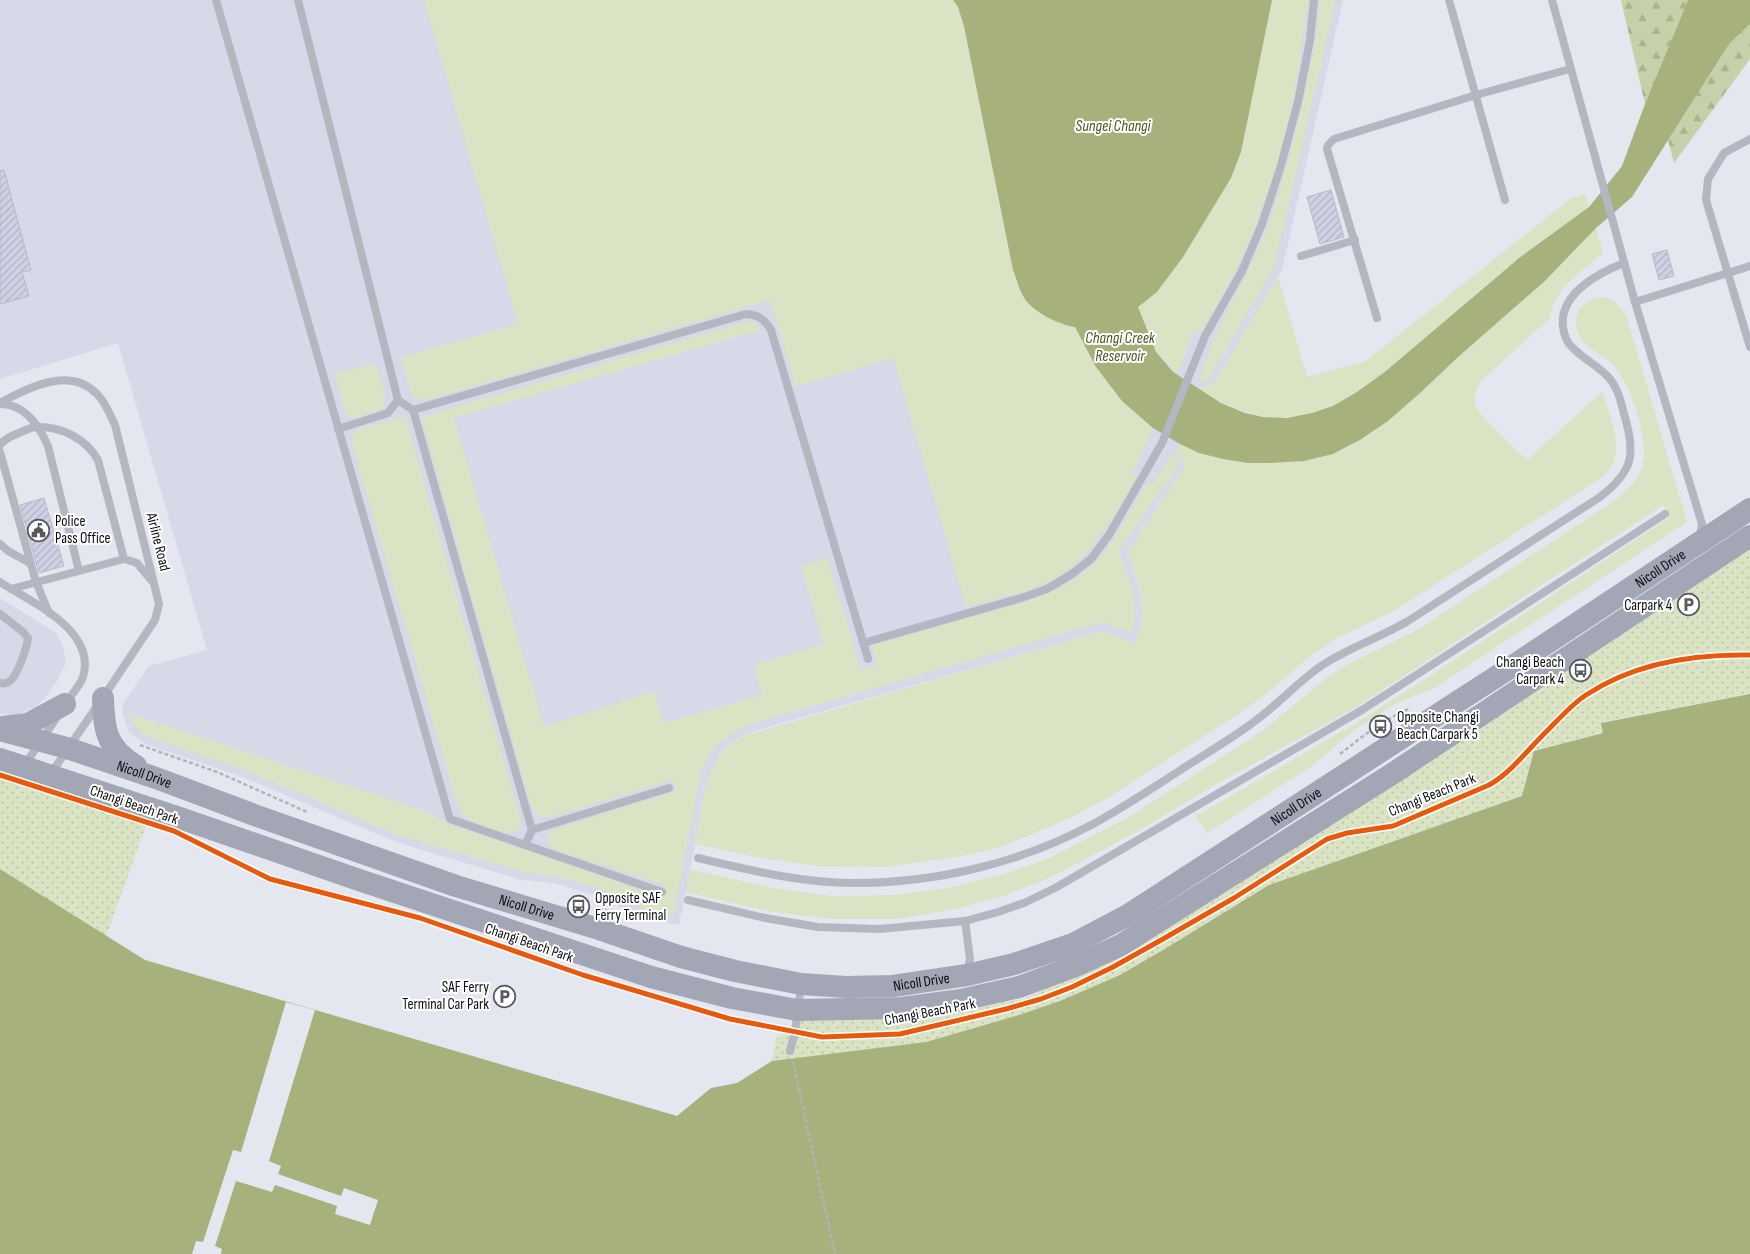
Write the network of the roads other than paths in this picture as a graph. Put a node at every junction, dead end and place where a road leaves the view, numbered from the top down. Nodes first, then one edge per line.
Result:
1 (216, 0) edge
2 (298, 0) edge
3 (1314, 0) edge
4 (1449, 0) edge
5 (1552, 0) edge
6 (1570, 69) junction
7 (1476, 95) junction
8 (1750, 139) edge
9 (1504, 200) dead end
10 (1355, 240) junction
11 (1301, 256) dead end
12 (1624, 262) junction
13 (1750, 266) edge
14 (1728, 272) junction
15 (1635, 302) junction
16 (1377, 318) dead end
17 (1750, 347) edge
18 (398, 400) junction
19 (0, 404) edge
20 (412, 410) junction
21 (37, 426) junction
22 (338, 429) junction
23 (0, 445) edge
24 (0, 452) edge
25 (1750, 509) edge
26 (1665, 514) dead end
27 (1750, 536) edge
28 (0, 544) edge
29 (1703, 553) junction
30 (124, 559) junction
31 (30, 563) junction
32 (79, 571) junction
33 (0, 582) edge
34 (36, 582) junction
35 (154, 584) junction
36 (11, 589) junction
37 (49, 613) junction
38 (0, 614) edge
39 (864, 643) junction
40 (868, 659) dead end
41 (0, 683) edge
42 (103, 698) junction
43 (65, 704) junction
44 (0, 729) edge
45 (41, 741) junction
46 (67, 748) junction
47 (0, 759) edge
48 (23, 767) junction
49 (49, 776) junction
50 (156, 778) junction
51 (669, 788) dead end
52 (532, 830) junction
53 (525, 844) junction
54 (698, 858) dead end
55 (662, 892) dead end
56 (688, 900) dead end
57 (965, 921) junction
58 (802, 984) junction
59 (970, 986) junction
60 (797, 1010) junction
61 (790, 1051) road end

1 - 22 lane
2 - 18 lane
3 - 39 lane
4 - 7 lane
5 - 6 lane
6 - 7 lane
6 - 12 lane
7 - 9 lane
7 - 10 lane
8 - 14 lane
10 - 11 lane
10 - 16 lane
12 - 15 lane
12 - 54 lane
13 - 14 lane
14 - 15 lane
14 - 17 lane
15 - 29 lane
18 - 20 lane
18 - 22 lane
19 - 21 lane
19 - 35 lane, Airline Road
20 - 39 lane
20 - 52 lane
21 - 23 lane
21 - 30 lane
21 - 32 lane
22 - 53 lane
24 - 31 lane
25 - 29 main road, Nicoll Drive
26 - 57 lane
27 - 29 main road, Nicoll Drive
28 - 31 lane
29 - 59 main road, Nicoll Drive
30 - 32 lane
30 - 35 lane
31 - 34 lane
32 - 34 lane
33 - 36 lane
34 - 36 lane
34 - 37 lane
35 - 42 lane, Airline Road
36 - 37 lane
37 - 43 lane
38 - 41 lane
39 - 40 lane
42 - 46 lane, Airline Road
42 - 50 main road
43 - 44 main road
43 - 45 lane
44 - 45 main road, Nicoll Drive
45 - 46 main road, Nicoll Drive
45 - 48 lane
46 - 49 lane, Airline Road
46 - 50 main road, Nicoll Drive
47 - 48 main road, Nicoll Drive
48 - 49 main road, Nicoll Drive
49 - 60 main road, Nicoll Drive
50 - 58 main road, Nicoll Drive
51 - 52 lane
52 - 53 lane
53 - 55 lane
56 - 57 lane
57 - 59 lane
58 - 59 main road, Nicoll Drive
58 - 60 lane
59 - 60 main road, Nicoll Drive
60 - 61 lane

